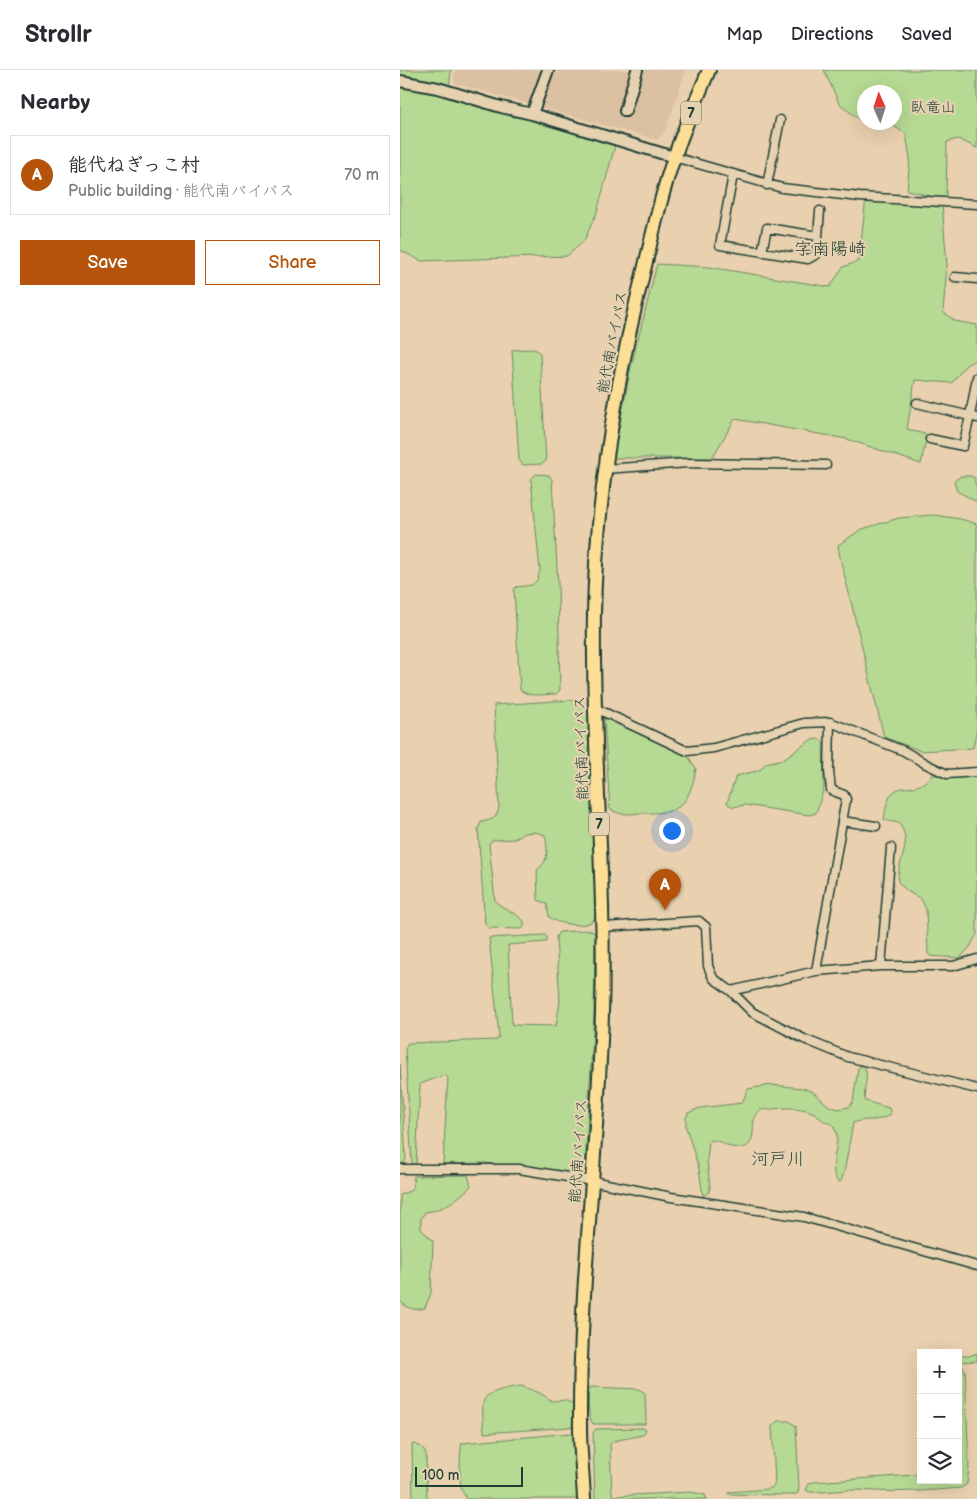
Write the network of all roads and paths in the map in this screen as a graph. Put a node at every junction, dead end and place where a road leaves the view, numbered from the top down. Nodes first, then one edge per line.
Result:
1 (548, 70) edge
2 (637, 70) edge
3 (709, 70) edge
4 (400, 81) edge
5 (625, 111) dead end
6 (532, 114) junction
7 (780, 120) dead end
8 (674, 157) junction
9 (733, 175) junction
10 (767, 185) junction
11 (977, 204) edge
12 (820, 211) dead end
13 (818, 236) junction
14 (762, 252) junction
15 (956, 277) dead end
16 (977, 279) edge
17 (977, 377) edge
18 (917, 402) dead end
19 (973, 417) edge
20 (930, 439) dead end
21 (826, 465) dead end
22 (606, 469) junction
23 (595, 708) junction
24 (830, 722) junction
25 (977, 772) edge
26 (842, 821) junction
27 (876, 826) dead end
28 (891, 848) dead end
29 (603, 927) junction
30 (977, 959) edge
31 (881, 966) junction
32 (816, 971) junction
33 (731, 992) junction
34 (977, 1090) edge
35 (400, 1169) edge
36 (592, 1181) junction
37 (977, 1266) edge
38 (584, 1499) edge

1 - 6 street
2 - 5 street
3 - 8 highway, 能代南バイパス / 7
4 - 6 street
6 - 8 street
7 - 10 street
8 - 9 street
8 - 22 highway, 能代南バイパス / 7
9 - 10 street
9 - 14 street
10 - 11 street
12 - 13 street
13 - 14 street
13 - 14 street
15 - 16 street
17 - 19 street
18 - 19 street
19 - 20 street
21 - 22 street
22 - 23 highway, 能代南バイパス / 7
23 - 24 street
23 - 29 highway, 能代南バイパス / 7
24 - 25 street
24 - 26 street
26 - 27 street
26 - 32 street
28 - 31 street
29 - 33 street
29 - 36 highway, 能代南バイパス / 7
30 - 31 street
31 - 32 street
32 - 33 street
33 - 34 street
35 - 36 street
36 - 37 street
36 - 38 highway, 能代南バイパス / 7

